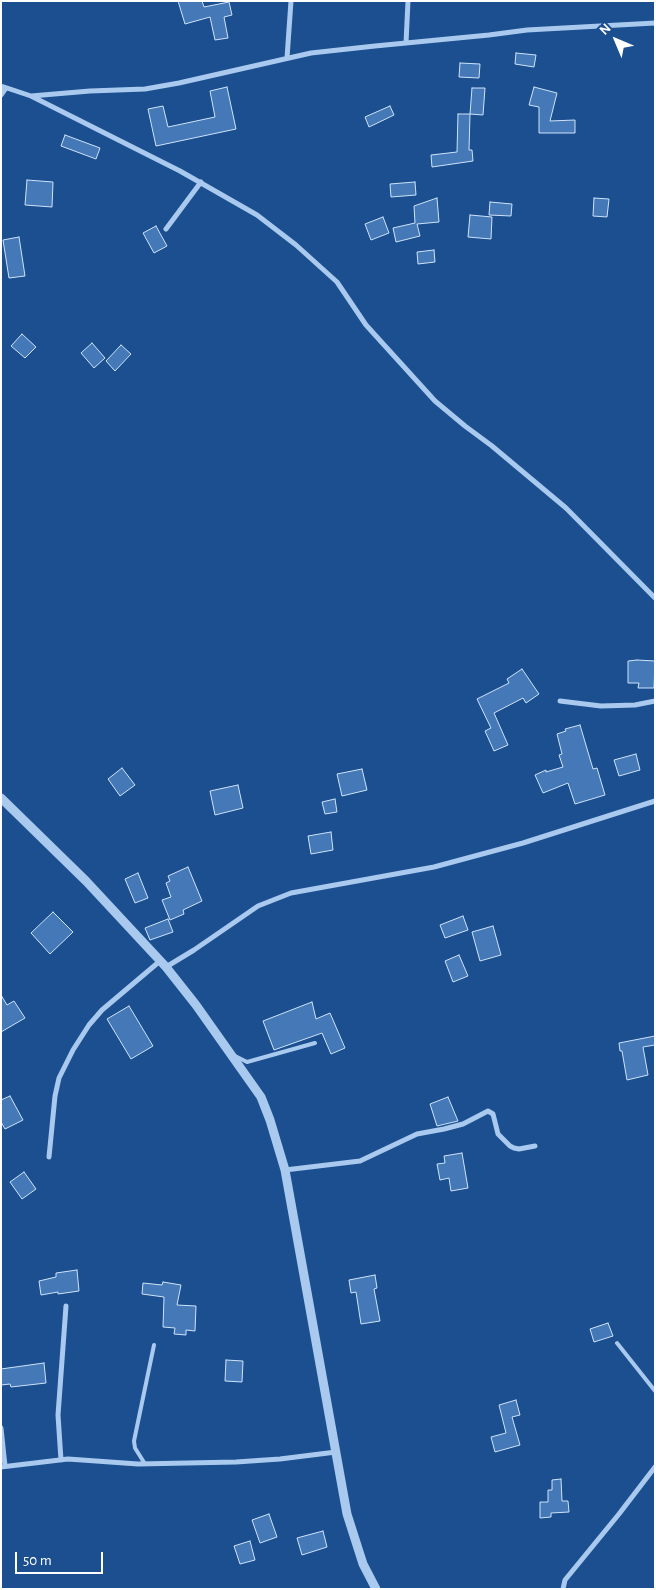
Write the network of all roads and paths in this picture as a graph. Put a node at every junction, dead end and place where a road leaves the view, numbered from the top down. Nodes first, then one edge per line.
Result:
1 (291, 1) edge
2 (408, 1) edge
3 (655, 23) edge
4 (406, 43) junction
5 (287, 58) junction
6 (4, 87) edge
7 (1, 95) edge
8 (31, 96) junction
9 (201, 182) junction
10 (166, 230) dead end
11 (655, 598) edge
12 (560, 701) dead end
13 (655, 701) edge
14 (1, 798) edge
15 (655, 801) edge
16 (163, 964) junction
17 (315, 1043) dead end
18 (229, 1053) junction
19 (535, 1146) dead end
20 (49, 1157) dead end
21 (285, 1170) junction
22 (66, 1306) dead end
23 (617, 1343) dead end
24 (154, 1344) dead end
25 (655, 1391) edge
26 (1, 1428) edge
27 (336, 1452) junction
28 (61, 1460) junction
29 (145, 1464) junction
30 (3, 1467) edge
31 (655, 1467) edge
32 (376, 1589) edge
33 (563, 1589) edge

1 - 5 street
2 - 4 street
3 - 4 street
4 - 5 street
5 - 8 street
6 - 7 street
6 - 8 street
8 - 9 street
9 - 10 street
9 - 11 street
12 - 13 street
14 - 16 street
15 - 16 street
16 - 18 street
16 - 20 street
17 - 18 lane
18 - 21 street
19 - 21 street
21 - 27 street
22 - 28 street
23 - 25 lane
24 - 29 lane
26 - 30 street
27 - 29 street
27 - 32 street
28 - 29 street
28 - 30 street
31 - 33 street

